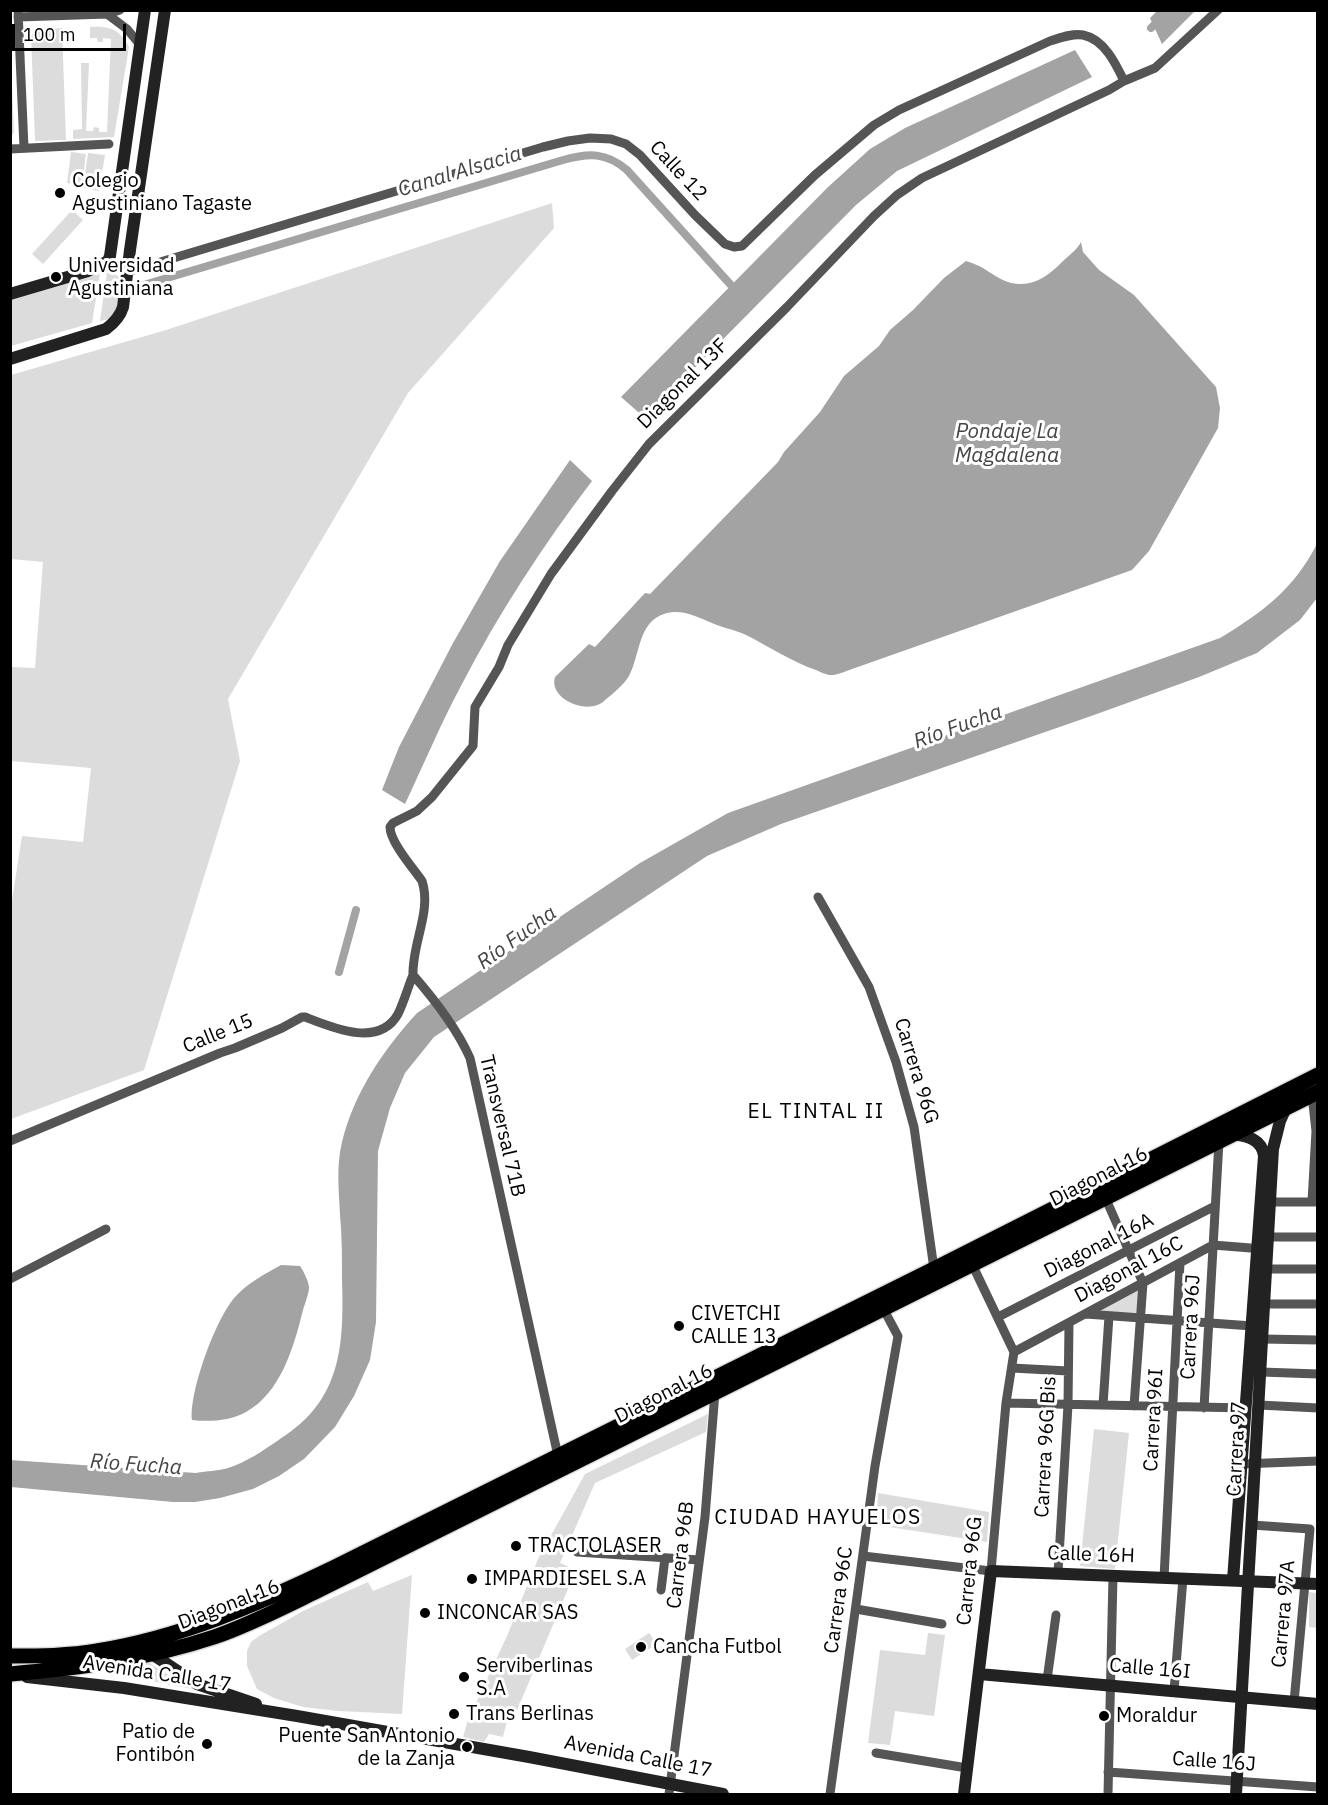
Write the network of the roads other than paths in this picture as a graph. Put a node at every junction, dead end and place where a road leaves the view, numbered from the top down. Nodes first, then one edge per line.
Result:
1 (120, 10) edge
2 (145, 10) edge
3 (165, 10) edge
4 (1218, 10) edge
5 (18, 14) edge
6 (107, 14) junction
7 (141, 46) junction
8 (1124, 81) junction
9 (109, 144) dead end
10 (24, 148) junction
11 (10, 149) edge
12 (108, 261) junction
13 (127, 272) junction
14 (10, 294) edge
15 (10, 359) edge
16 (818, 897) dead end
17 (413, 975) junction
18 (1317, 1075) edge
19 (1315, 1094) edge
20 (1286, 1108) junction
21 (1226, 1137) junction
22 (10, 1141) edge
23 (1105, 1197) junction
24 (1270, 1202) junction
25 (1315, 1202) edge
26 (1215, 1206) junction
27 (106, 1229) dead end
28 (1317, 1237) edge
29 (1213, 1245) junction
30 (1264, 1245) junction
31 (1129, 1251) junction
32 (1180, 1263) junction
33 (972, 1264) junction
34 (934, 1269) junction
35 (1266, 1269) junction
36 (1317, 1269) edge
37 (10, 1279) edge
38 (1143, 1283) junction
39 (1264, 1304) junction
40 (1317, 1304) edge
41 (883, 1308) junction
42 (1086, 1314) junction
43 (1109, 1316) junction
44 (998, 1317) junction
45 (1140, 1318) junction
46 (1177, 1321) junction
47 (1069, 1323) junction
48 (1209, 1323) junction
49 (1252, 1326) junction
50 (1262, 1339) junction
51 (1317, 1340) edge
52 (1014, 1352) junction
53 (1012, 1368) junction
54 (1068, 1371) junction
55 (1261, 1372) junction
56 (1317, 1374) edge
57 (715, 1391) junction
58 (1006, 1403) junction
59 (1068, 1405) junction
60 (1103, 1405) junction
61 (1134, 1406) junction
62 (1173, 1407) junction
63 (1252, 1407) junction
64 (1204, 1408) junction
65 (1317, 1408) edge
66 (558, 1456) junction
67 (1317, 1461) edge
68 (1256, 1463) junction
69 (1242, 1464) junction
70 (1252, 1525) junction
71 (577, 1552) dead end
72 (863, 1556) junction
73 (665, 1558) junction
74 (699, 1560) junction
75 (991, 1571) junction
76 (1058, 1573) junction
77 (1113, 1576) junction
78 (1164, 1578) junction
79 (1183, 1578) junction
80 (1233, 1580) junction
81 (1249, 1581) junction
82 (1311, 1584) edge
83 (661, 1590) dead end
84 (856, 1609) junction
85 (1056, 1615) dead end
86 (942, 1624) dead end
87 (136, 1643) junction
88 (152, 1654) junction
89 (10, 1656) edge
90 (979, 1674) junction
91 (10, 1675) edge
92 (1047, 1680) junction
93 (1110, 1686) junction
94 (1174, 1691) junction
95 (1242, 1698) junction
96 (1294, 1702) junction
97 (1317, 1704) edge
98 (297, 1716) junction
99 (876, 1753) dead end
100 (967, 1768) junction
101 (1108, 1772) junction
102 (1237, 1781) junction
103 (1317, 1787) edge
104 (670, 1789) edge
105 (723, 1794) edge
106 (830, 1794) edge
107 (964, 1794) edge
108 (1108, 1794) edge
109 (1236, 1794) edge

1 - 6 street
2 - 7 street
3 - 13 street
4 - 8 street, Diagonal 13F
5 - 6 street
5 - 10 street
6 - 7 street
7 - 12 street
8 - 13 street, Calle 12
8 - 17 street, Diagonal 13F
9 - 10 street
10 - 11 street
12 - 13 street
12 - 14 street
13 - 15 street
16 - 34 street, Carrera 96G
17 - 22 street, Calle 15
17 - 66 street, Transversal 71B
18 - 34 main road, Diagonal 16
19 - 20 main road, Diagonal 16
19 - 25 street
20 - 21 main road, Diagonal 16
20 - 24 street, Carrera 97
21 - 23 main road, Diagonal 16
21 - 26 street, Carrera 96J
21 - 30 street, Carrera 97
23 - 31 street
23 - 33 main road, Diagonal 16
24 - 25 street
24 - 30 street, Carrera 97
26 - 29 street, Carrera 96J
26 - 31 street, Diagonal 16A
27 - 37 street
28 - 30 street, Diagonal 16C
29 - 30 street, Diagonal 16C
29 - 32 street, Diagonal 16C
29 - 48 street, Carrera 96J
30 - 35 street, Carrera 97
30 - 49 street, Carrera 97
31 - 38 street
31 - 44 street, Diagonal 16A
32 - 38 street, Diagonal 16C
32 - 46 street, Carrera 96I
33 - 41 main road, Diagonal 16
33 - 44 street
34 - 66 main road, Diagonal 16
35 - 36 street
35 - 39 street, Carrera 97
38 - 42 street, Diagonal 16C
38 - 45 street
39 - 40 street
39 - 50 street, Carrera 97
41 - 57 main road, Diagonal 16
41 - 72 street, Carrera 96C
42 - 43 street
42 - 47 street, Diagonal 16C
43 - 45 street
43 - 60 street
44 - 52 street
45 - 46 street
45 - 61 street
46 - 48 street
46 - 62 street, Carrera 96I
47 - 52 street, Diagonal 16C
47 - 54 street, Carrera 96G Bis
48 - 49 street
48 - 64 street, Carrera 96J
49 - 63 street, Carrera 97
50 - 51 street
50 - 55 street, Carrera 97
52 - 53 street, Carrera 96G
53 - 54 street
53 - 58 street, Carrera 96G
54 - 59 street, Carrera 96G Bis
55 - 56 street
55 - 63 street, Carrera 97
57 - 74 street, Carrera 96B
57 - 88 main road, Diagonal 16
58 - 59 street
58 - 75 street, Carrera 96G
59 - 60 street
59 - 76 street, Carrera 96G Bis
60 - 61 street
61 - 62 street
62 - 64 street
62 - 78 street, Carrera 96I
63 - 64 street
63 - 65 street
63 - 68 street, Carrera 97
63 - 69 street, Carrera 97
66 - 87 main road, Diagonal 16
67 - 68 street
68 - 69 street
68 - 70 street, Carrera 97
69 - 80 street, Carrera 97
70 - 81 street, Carrera 97
70 - 82 street, Carrera 97A
71 - 73 street
72 - 75 street, Calle 16H
72 - 84 street, Carrera 96C
73 - 74 street
73 - 83 street
74 - 104 street, Carrera 96B
75 - 76 street, Calle 16H
75 - 90 street, Carrera 96G
76 - 77 street, Calle 16H
77 - 78 street, Calle 16H
77 - 93 street
78 - 79 street, Calle 16H
79 - 80 street, Calle 16H
79 - 94 street
80 - 81 street, Calle 16H
81 - 82 street, Calle 16H
81 - 95 street, Carrera 97
82 - 96 street, Carrera 97A
84 - 86 street
84 - 106 street, Carrera 96C
85 - 92 street
87 - 88 street, Avenida Calle 17
87 - 89 main road, Avenida Calle 17
88 - 91 main road, Diagonal 16
88 - 98 street, Avenida Calle 17
90 - 92 street, Calle 16I
90 - 100 street, Carrera 96G
91 - 98 street, Avenida Calle 17
92 - 93 street, Calle 16I
93 - 94 street, Calle 16I
93 - 101 street
94 - 95 street, Calle 16I
95 - 96 street, Calle 16I
95 - 102 street, Carrera 97
96 - 97 street, Calle 16I
98 - 104 street, Avenida Calle 17
99 - 100 street
100 - 107 street, Carrera 96G
101 - 102 street, Calle 16J
101 - 108 street
102 - 103 street, Calle 16J
102 - 109 street, Carrera 97
104 - 105 street, Avenida Calle 17

